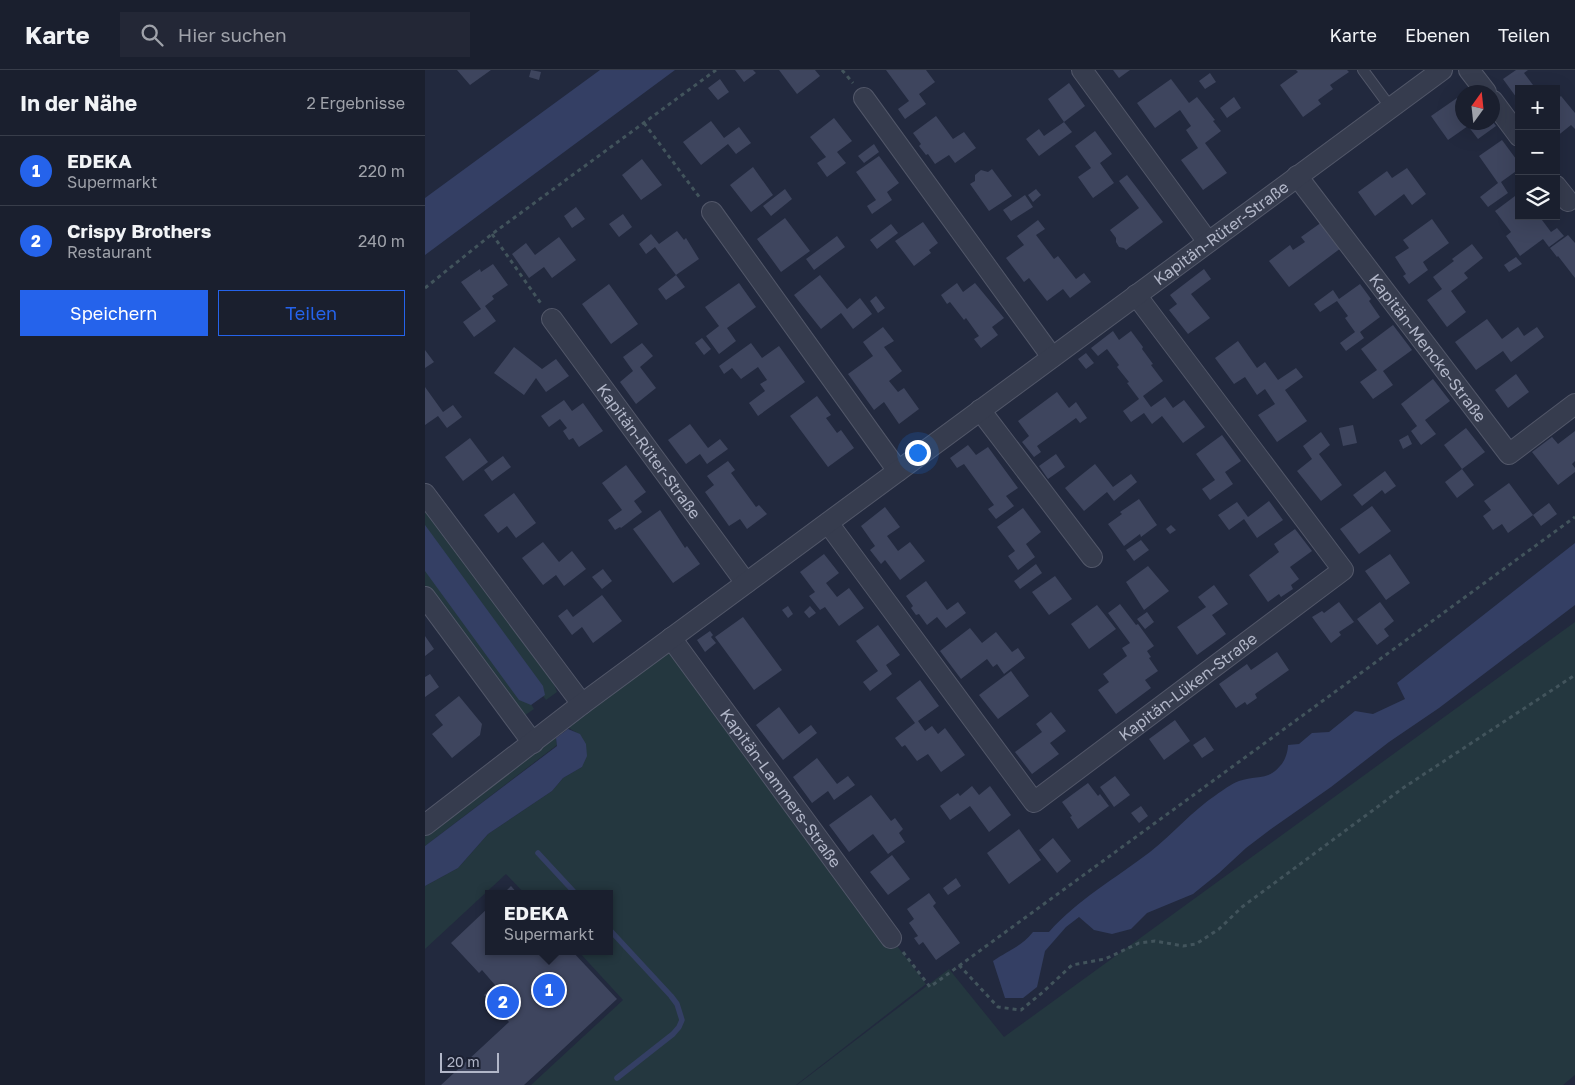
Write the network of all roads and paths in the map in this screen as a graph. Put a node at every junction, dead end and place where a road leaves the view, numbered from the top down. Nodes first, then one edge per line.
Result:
1 (716, 70) edge
2 (1082, 70) edge
3 (1363, 70) edge
4 (1442, 70) edge
5 (1469, 70) edge
6 (1481, 85) edge
7 (864, 98) dead end
8 (1391, 108) junction
9 (1500, 110) edge
10 (644, 123) junction
11 (1515, 131) edge
12 (1297, 176) junction
13 (712, 212) joint
14 (492, 234) junction
15 (1207, 242) junction
16 (425, 288) edge
17 (1136, 295) junction
18 (552, 319) joint
19 (1052, 357) junction
20 (1575, 404) edge
21 (980, 410) junction
22 (898, 471) junction
23 (425, 494) edge
24 (1575, 517) edge
25 (827, 523) junction
26 (1092, 557) dead end
27 (746, 583) junction
28 (425, 597) edge
29 (671, 638) junction
30 (1575, 675) edge
31 (582, 704) junction
32 (533, 742) junction
33 (425, 825) edge
34 (891, 938) joint
35 (959, 966) junction

1 - 10 path
2 - 15 street
3 - 8 lane
4 - 8 street, Kapitän-Rüter-Straße
5 - 6 street
7 - 19 street
8 - 12 street, Kapitän-Rüter-Straße
9 - 11 street
10 - 13 path
10 - 14 path
12 - 15 street, Kapitän-Rüter-Straße
12 - 20 street, Kapitän-Mencke-Straße
13 - 22 street
14 - 16 path
14 - 18 path
15 - 17 street, Kapitän-Rüter-Straße
17 - 19 street, Kapitän-Rüter-Straße
17 - 25 street, Kapitän-Lüken-Straße
18 - 27 street, Kapitän-Rüter-Straße
19 - 21 street, Kapitän-Rüter-Straße
21 - 22 street, Kapitän-Rüter-Straße
21 - 26 street
22 - 25 street, Kapitän-Rüter-Straße
23 - 31 street
24 - 35 path
25 - 27 street, Kapitän-Rüter-Straße
27 - 29 street, Kapitän-Rüter-Straße
28 - 32 street
29 - 31 street, Kapitän-Rüter-Straße
29 - 34 street, Kapitän-Lammers-Straße
30 - 35 path
31 - 32 street, Kapitän-Rüter-Straße
32 - 33 street, Kapitän-Rüter-Straße
34 - 35 path

